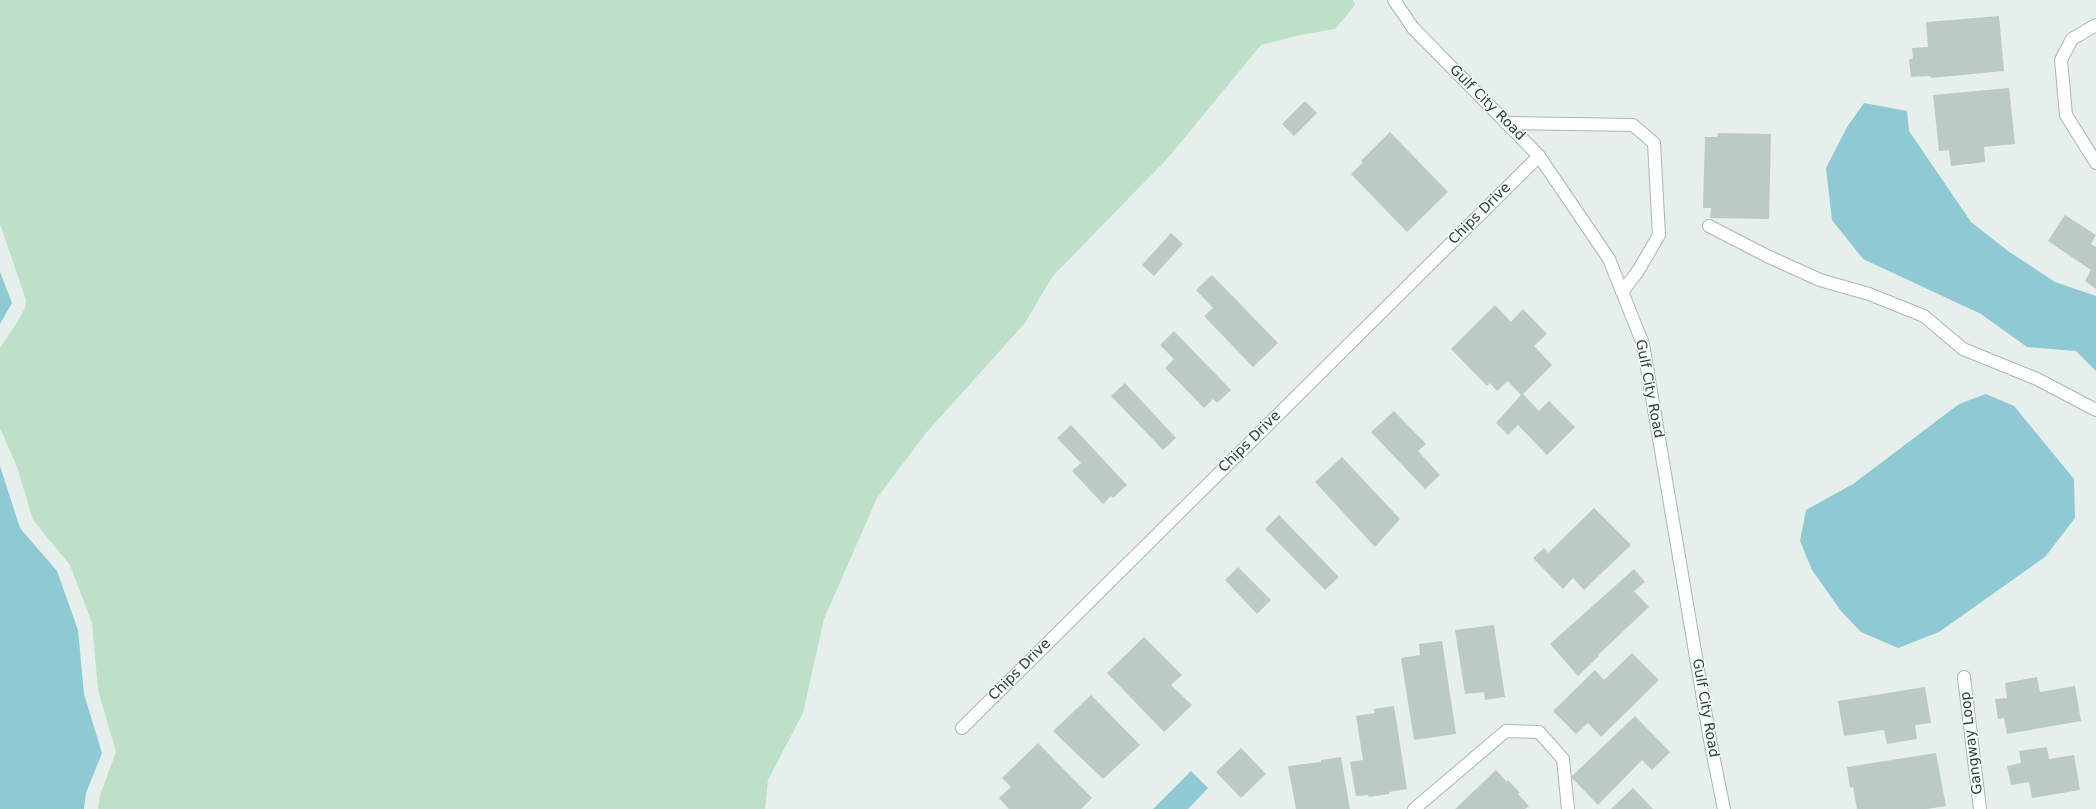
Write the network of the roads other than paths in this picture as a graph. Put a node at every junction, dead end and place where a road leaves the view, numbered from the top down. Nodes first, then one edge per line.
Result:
1 (1394, 0) edge
2 (2096, 25) edge
3 (1506, 123) junction
4 (1539, 156) junction
5 (2096, 163) edge
6 (1709, 226) dead end
7 (1622, 292) junction
8 (2096, 410) edge
9 (1964, 677) dead end
10 (962, 728) dead end
11 (1414, 809) edge
12 (1568, 809) edge
13 (1724, 809) edge
14 (1980, 809) edge

1 - 3 street, Gulf City Road
2 - 5 street
3 - 4 street, Gulf City Road
3 - 7 street
4 - 7 street, Gulf City Road
4 - 10 street, Chips Drive
6 - 8 street
7 - 13 street, Gulf City Road
9 - 14 street, Gangway Loop
11 - 12 street

